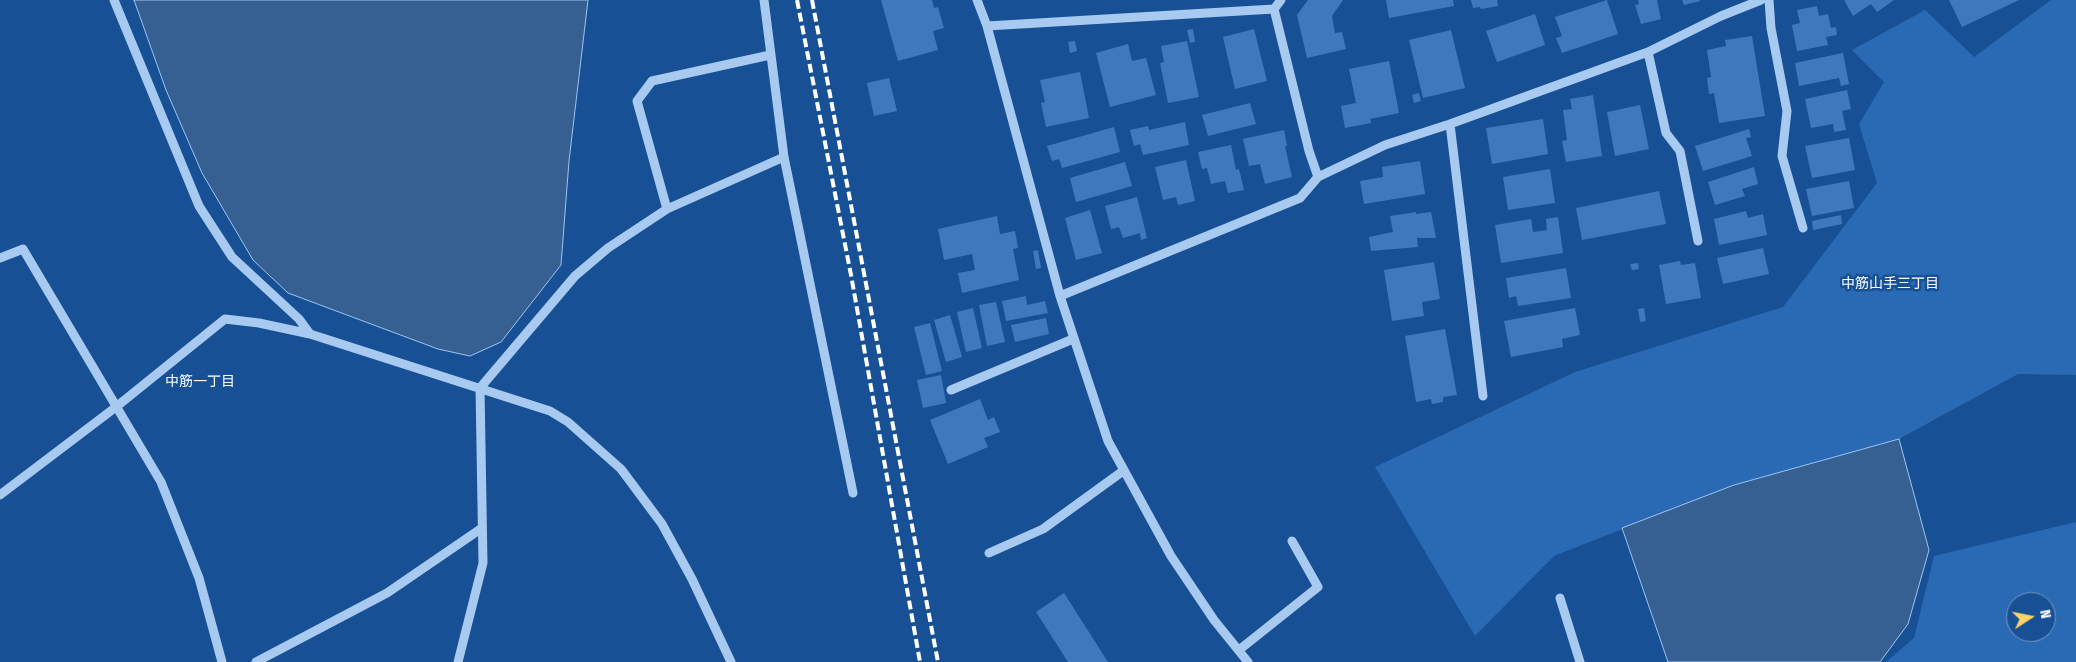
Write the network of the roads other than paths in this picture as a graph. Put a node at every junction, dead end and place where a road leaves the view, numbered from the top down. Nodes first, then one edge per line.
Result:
1 (114, 0) edge
2 (764, 0) edge
3 (978, 0) edge
4 (1281, 0) edge
5 (1761, 0) edge
6 (1769, 0) edge
7 (1274, 9) junction
8 (987, 26) junction
9 (1648, 52) junction
10 (770, 55) junction
11 (1450, 124) junction
12 (784, 157) junction
13 (1318, 177) junction
14 (667, 209) junction
15 (1803, 228) dead end
16 (1698, 241) dead end
17 (0, 258) edge
18 (1060, 296) junction
19 (310, 334) junction
20 (1073, 339) junction
21 (480, 388) junction
22 (951, 390) dead end
23 (1483, 396) dead end
24 (116, 407) junction
25 (1123, 471) junction
26 (853, 493) dead end
27 (0, 495) edge
28 (482, 528) junction
29 (1292, 541) dead end
30 (989, 553) dead end
31 (1560, 598) dead end
32 (1239, 650) junction
33 (222, 662) edge
34 (256, 662) edge
35 (458, 662) edge
36 (731, 662) edge
37 (1248, 662) edge
38 (1580, 662) edge

1 - 19 street
2 - 10 street
3 - 8 street
4 - 7 street
5 - 9 street
6 - 15 street
7 - 8 street
7 - 13 street
8 - 18 street
9 - 11 street
9 - 16 street
10 - 12 street
10 - 14 street
11 - 13 street
11 - 23 street
12 - 14 street
12 - 26 street
13 - 18 street
14 - 21 street
17 - 24 street
18 - 20 street
19 - 21 street
19 - 24 street
20 - 22 street
20 - 25 street
21 - 28 street
21 - 36 street
24 - 27 street
24 - 33 street
25 - 30 street
25 - 32 street
28 - 34 street
28 - 35 street
29 - 32 street
31 - 38 street
32 - 37 street

